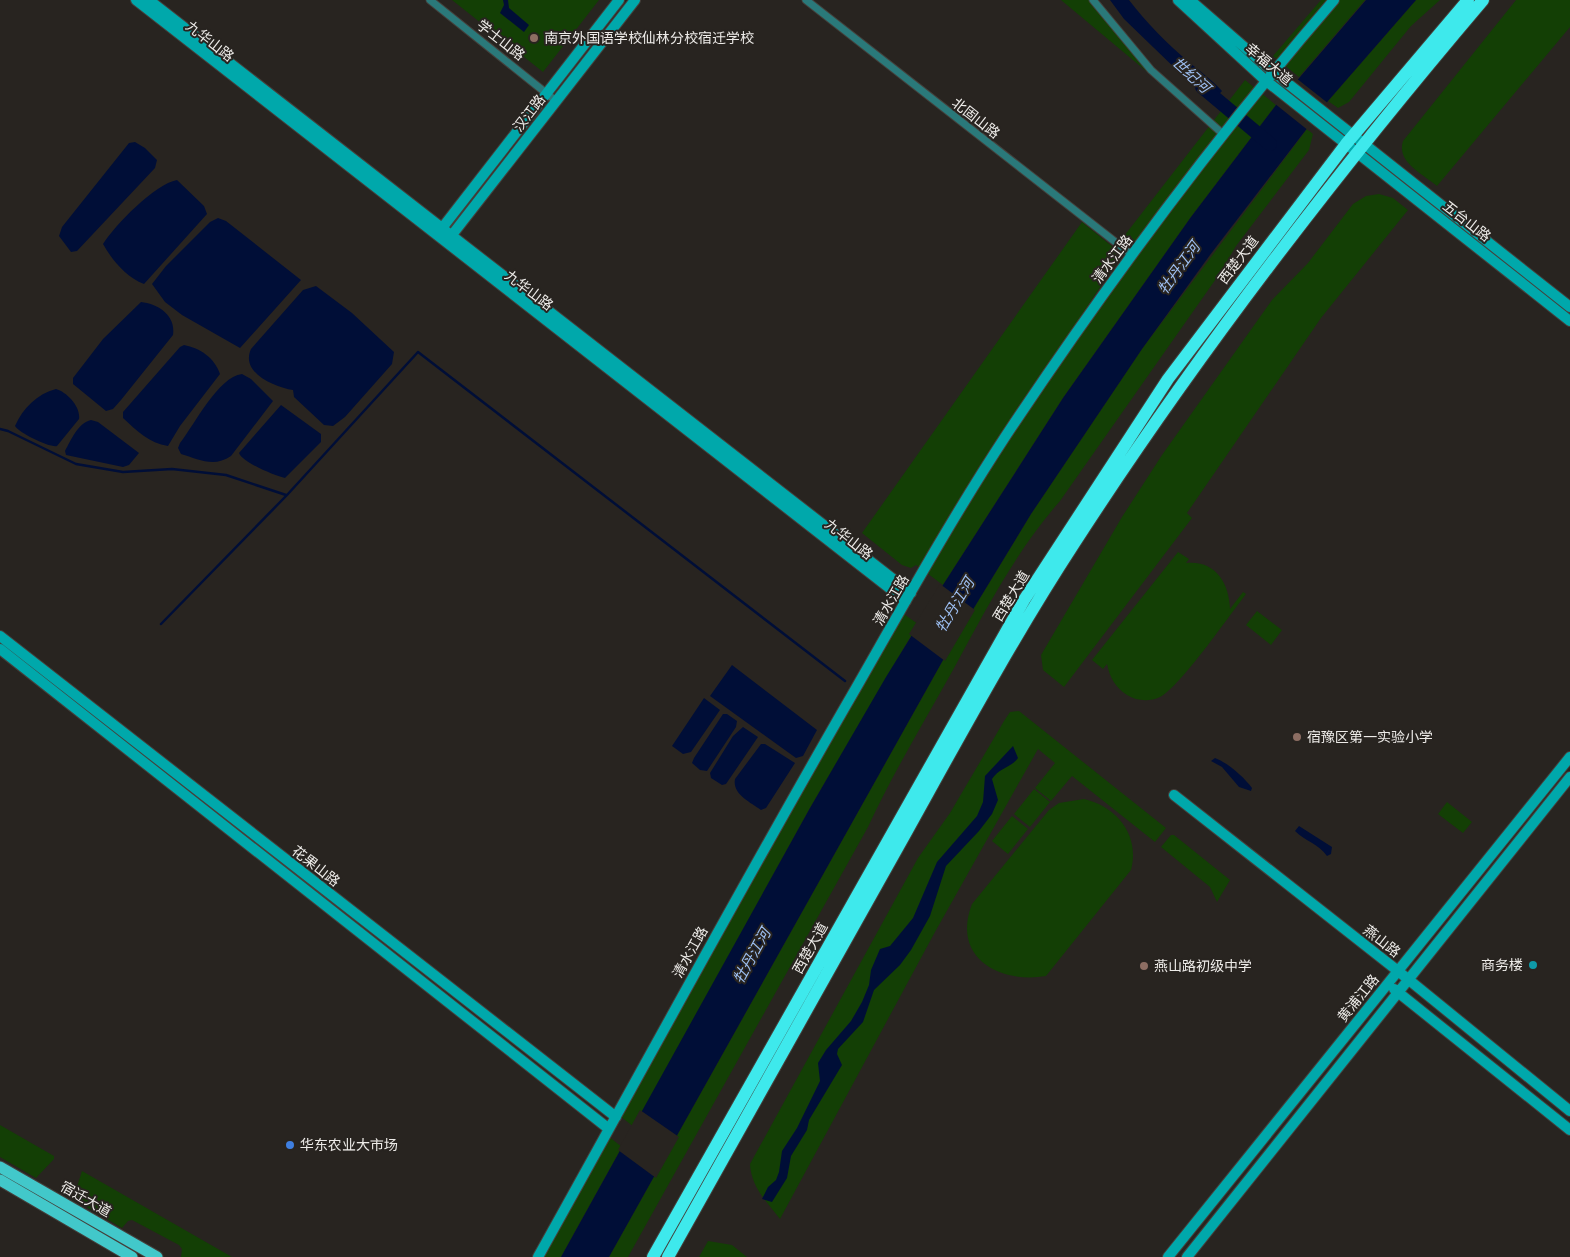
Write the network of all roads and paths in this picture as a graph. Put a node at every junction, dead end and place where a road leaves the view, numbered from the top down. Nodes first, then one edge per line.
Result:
1 (136, 0) edge
2 (149, 0) edge
3 (430, 0) edge
4 (619, 0) edge
5 (635, 0) edge
6 (806, 0) edge
7 (1093, 0) edge
8 (1178, 0) edge
9 (1190, 0) edge
10 (1334, 0) edge
11 (1468, 0) edge
12 (1483, 0) edge
13 (1272, 71) junction
14 (1265, 80) junction
15 (547, 93) junction
16 (556, 100) junction
17 (1225, 131) junction
18 (1349, 140) junction
19 (1361, 148) junction
20 (439, 232) junction
21 (449, 239) junction
22 (1132, 255) junction
23 (1570, 307) edge
24 (1570, 321) edge
25 (908, 597) junction
26 (0, 636) edge
27 (0, 648) edge
28 (1570, 757) edge
29 (1570, 777) edge
30 (1174, 795) dead end
31 (1398, 971) junction
32 (1408, 979) junction
33 (1387, 984) junction
34 (1398, 992) junction
35 (1570, 1111) edge
36 (616, 1117) junction
37 (609, 1128) junction
38 (1570, 1130) edge
39 (0, 1167) edge
40 (0, 1180) edge
41 (132, 1257) edge
42 (157, 1257) edge
43 (538, 1257) edge
44 (653, 1257) edge
45 (668, 1257) edge
46 (1168, 1257) edge
47 (1187, 1257) edge

1 - 20 street, 九华山路
2 - 20 street, 九华山路
3 - 15 street, 学士山路
4 - 15 street, 汉江路
5 - 16 street, 汉江路
6 - 22 street, 北固山路
7 - 17 street
8 - 14 street, 幸福大道
9 - 13 street, 幸福大道
10 - 13 street, 清水江路
11 - 18 highway, 西楚大道
12 - 19 highway, 西楚大道
13 - 14 street, 清水江路
13 - 18 street, 幸福大道
14 - 17 street, 清水江路
14 - 18 street, 幸福大道
15 - 16 street, 学士山路
15 - 20 street, 汉江路
16 - 21 street, 汉江路
17 - 22 street, 清水江路
18 - 19 street, 五台山路
18 - 44 highway, 西楚大道
19 - 23 street, 五台山路
19 - 24 street, 五台山路
19 - 45 highway, 西楚大道
20 - 21 street, 九华山路
21 - 25 street, 九华山路
22 - 25 street, 清水江路
25 - 36 street, 清水江路
26 - 36 street, 花果山路
27 - 37 street, 花果山路
28 - 31 street, 黄浦江路
29 - 32 street, 黄浦江路
30 - 31 street, 燕山路
31 - 32 street, 燕山路
31 - 33 street, 黄浦江路
32 - 34 street, 黄浦江路
32 - 35 street, 燕山路
33 - 34 street
33 - 46 street, 黄浦江路
34 - 38 street
34 - 47 street, 黄浦江路
36 - 37 street, 清水江路
37 - 43 street, 清水江路
39 - 42 main road, 宿迁大道
40 - 41 main road, 宿迁大道

